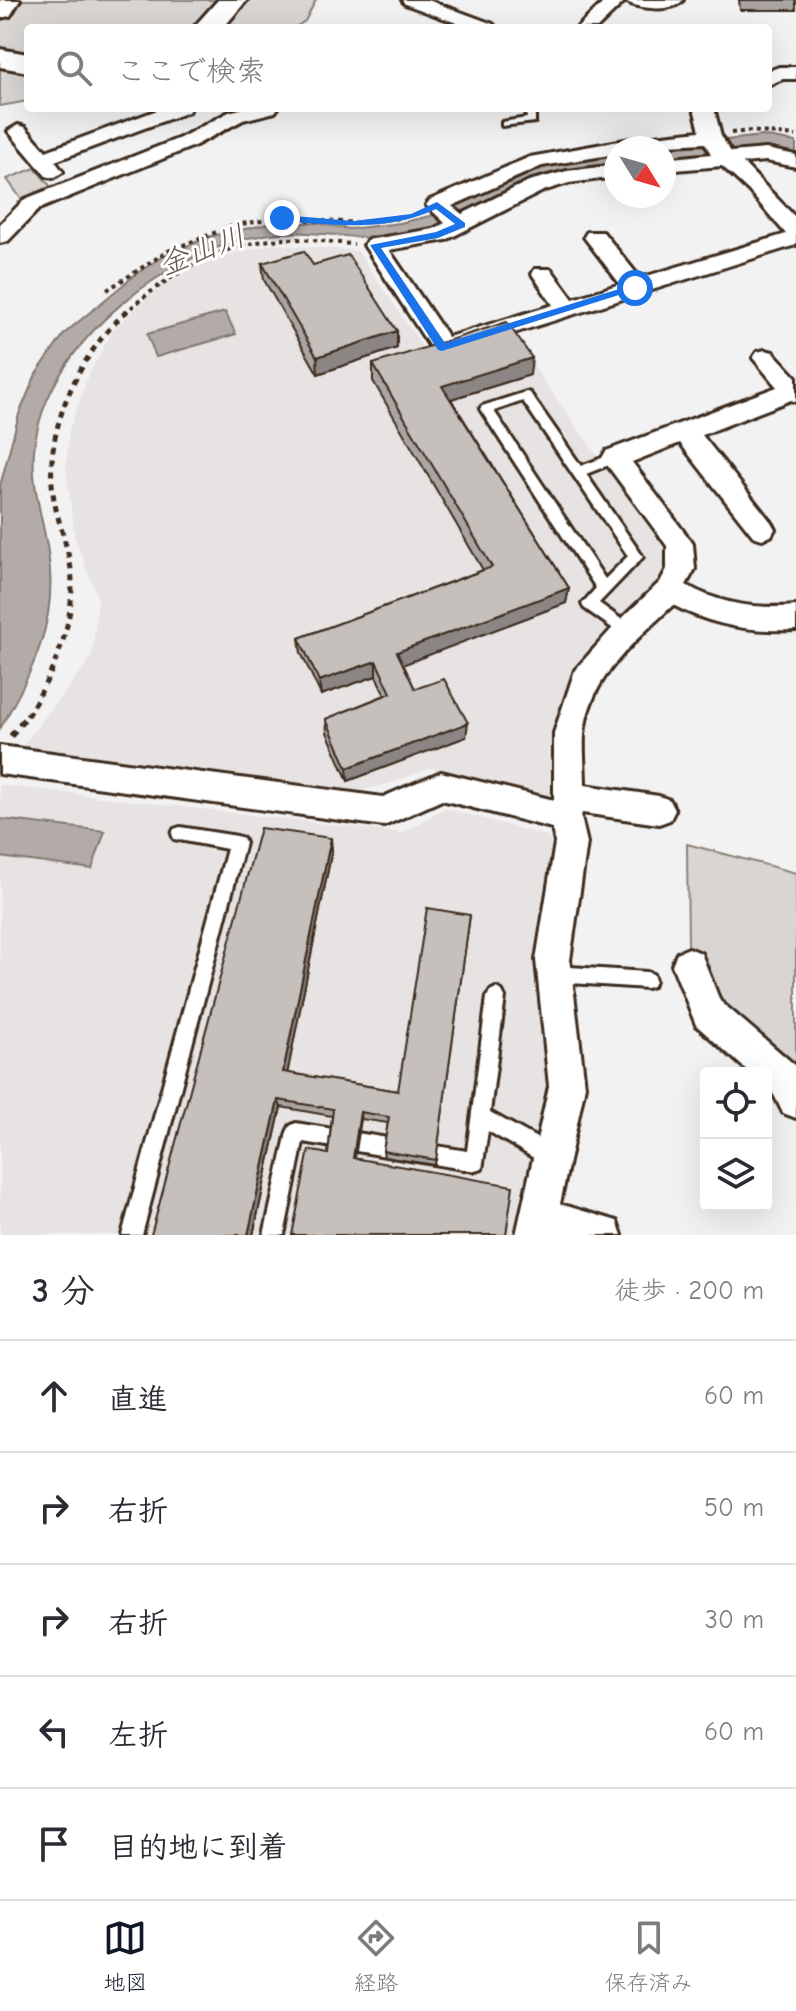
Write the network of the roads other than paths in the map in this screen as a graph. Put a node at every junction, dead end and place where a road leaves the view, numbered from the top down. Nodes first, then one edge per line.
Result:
1 (6, 0) edge
2 (233, 0) edge
3 (252, 0) edge
4 (411, 0) edge
5 (617, 0) edge
6 (633, 0) edge
7 (674, 0) edge
8 (0, 10) edge
9 (211, 24) edge
10 (235, 24) edge
11 (476, 24) edge
12 (590, 24) edge
13 (796, 73) edge
14 (772, 77) edge
15 (170, 112) edge
16 (252, 112) edge
17 (531, 112) edge
18 (705, 112) edge
19 (506, 124) dead end
20 (18, 131) dead end
21 (717, 147) junction
22 (42, 159) junction
23 (676, 161) edge
24 (796, 161) edge
25 (604, 172) edge
26 (66, 188) junction
27 (449, 215) junction
28 (796, 232) edge
29 (0, 236) edge
30 (595, 237) dead end
31 (796, 238) edge
32 (543, 274) dead end
33 (635, 288) junction
34 (568, 309) junction
35 (765, 358) dead end
36 (795, 391) edge
37 (685, 431) junction
38 (615, 458) junction
39 (578, 472) junction
40 (762, 529) dead end
41 (604, 589) junction
42 (670, 590) junction
43 (796, 618) edge
44 (627, 631) junction
45 (5, 749) edge
46 (568, 807) junction
47 (659, 810) dead end
48 (180, 834) dead end
49 (689, 965) dead end
50 (554, 974) junction
51 (647, 980) dead end
52 (496, 997) dead end
53 (796, 1100) edge
54 (481, 1117) junction
55 (551, 1157) junction
56 (536, 1226) edge
57 (132, 1235) edge
58 (274, 1235) edge
59 (603, 1235) edge

1 - 8 highway
2 - 9 highway
3 - 10 highway
4 - 11 street
5 - 12 street
6 - 7 street
13 - 14 street
15 - 22 street
16 - 26 street
17 - 19 lane
18 - 21 street
20 - 22 street
21 - 23 street
21 - 24 street
21 - 27 street
21 - 28 street
22 - 26 street
25 - 27 street
26 - 29 street
27 - 34 street
30 - 33 street
31 - 33 street
32 - 34 street
33 - 34 street
35 - 36 street
36 - 37 street
37 - 38 street
37 - 40 street
38 - 39 lane
38 - 42 street
39 - 41 lane
39 - 41 lane
41 - 44 lane
42 - 43 street
42 - 44 street
44 - 46 street
45 - 46 street
46 - 47 street
46 - 50 street
48 - 57 lane
49 - 53 street
50 - 51 lane
50 - 55 street
52 - 54 lane
54 - 55 lane
54 - 58 lane
55 - 56 street
56 - 59 street

